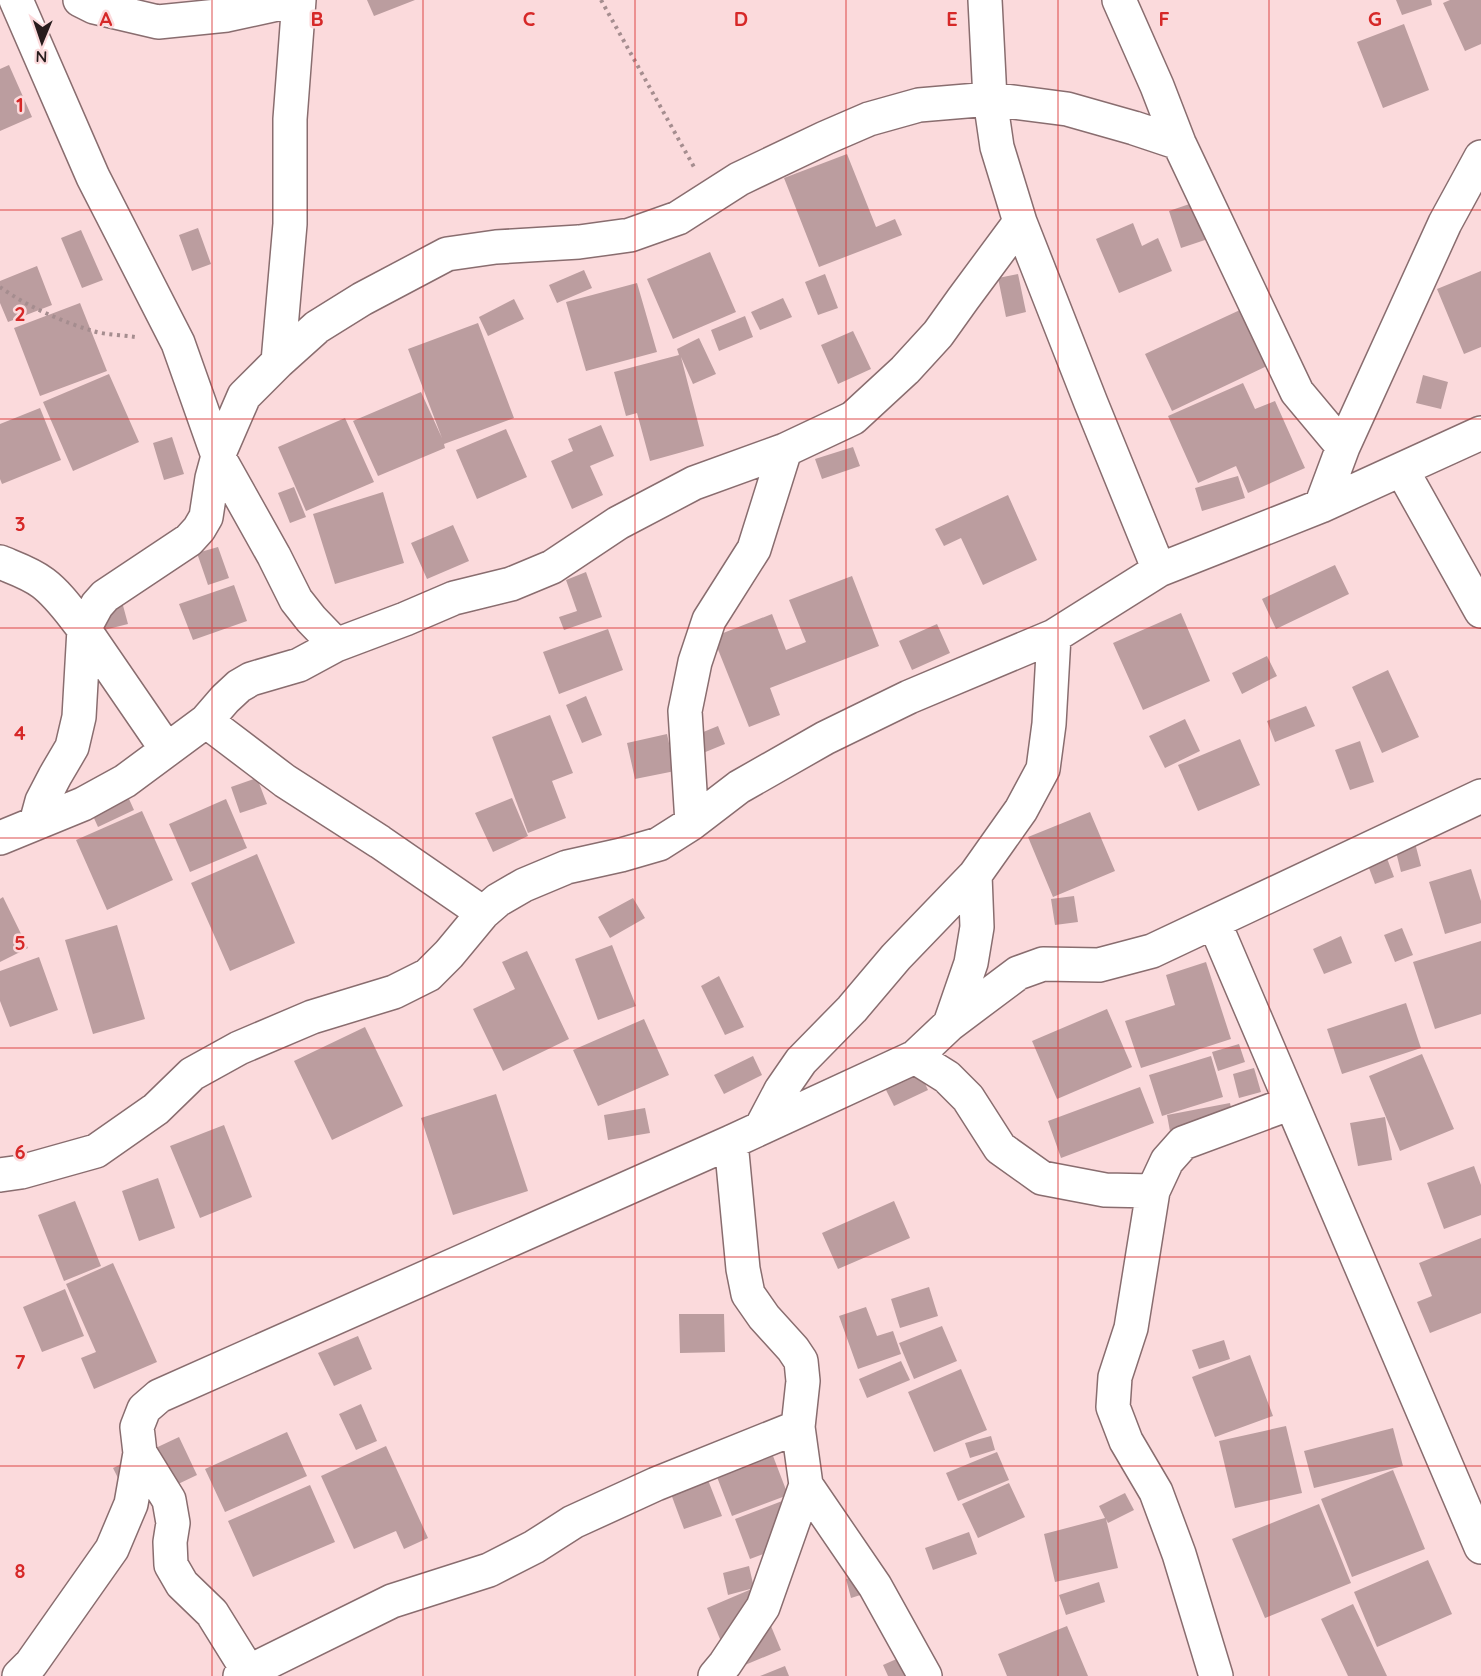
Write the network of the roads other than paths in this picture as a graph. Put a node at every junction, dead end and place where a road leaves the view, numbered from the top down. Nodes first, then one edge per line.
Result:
1 (16, 0) edge
2 (80, 0) edge
3 (298, 0) edge
4 (985, 0) edge
5 (1119, 0) edge
6 (990, 99) junction
7 (1179, 143) junction
8 (1481, 157) edge
9 (1020, 222) junction
10 (278, 362) junction
11 (1481, 433) edge
12 (1343, 447) junction
13 (784, 450) junction
14 (218, 456) junction
15 (1402, 470) junction
16 (1321, 506) junction
17 (0, 562) edge
18 (1159, 570) junction
19 (1481, 610) edge
20 (84, 629) junction
21 (1054, 636) junction
22 (336, 645) junction
23 (206, 722) junction
24 (167, 750) junction
25 (1481, 796) edge
26 (36, 822) junction
27 (692, 823) junction
28 (0, 838) edge
29 (975, 875) junction
30 (483, 913) junction
31 (1214, 922) junction
32 (950, 1024) junction
33 (915, 1057) junction
34 (1291, 1103) junction
35 (761, 1128) junction
36 (731, 1143) junction
37 (0, 1175) edge
38 (1153, 1191) junction
39 (798, 1427) junction
40 (140, 1454) junction
41 (806, 1485) junction
42 (1481, 1547) edge
43 (244, 1674) edge
44 (19, 1676) edge
45 (715, 1676) edge
46 (925, 1676) edge
47 (1216, 1676) edge

1 - 14 street
2 - 3 street
3 - 10 street
4 - 6 street
5 - 7 street
6 - 7 street
6 - 9 street
6 - 10 street
7 - 12 street
8 - 12 street
9 - 13 street
9 - 18 street
10 - 14 street
11 - 15 street
12 - 16 street
13 - 22 street
13 - 27 street
14 - 20 street
14 - 22 street
15 - 16 street
15 - 19 street
16 - 18 street
17 - 20 street
18 - 21 street
20 - 24 street
20 - 26 street
21 - 27 street
21 - 29 street
22 - 23 street
23 - 24 street
23 - 30 street
24 - 26 street
25 - 31 street
26 - 28 street
27 - 30 street
29 - 32 street
29 - 35 street
30 - 37 street
31 - 32 street
31 - 34 street
32 - 33 street
33 - 35 street
33 - 38 street
34 - 38 street
34 - 42 street
35 - 36 street
36 - 39 street
36 - 40 street
38 - 47 street
39 - 41 street
39 - 43 street
40 - 43 street
40 - 44 street
41 - 45 street
41 - 46 street

